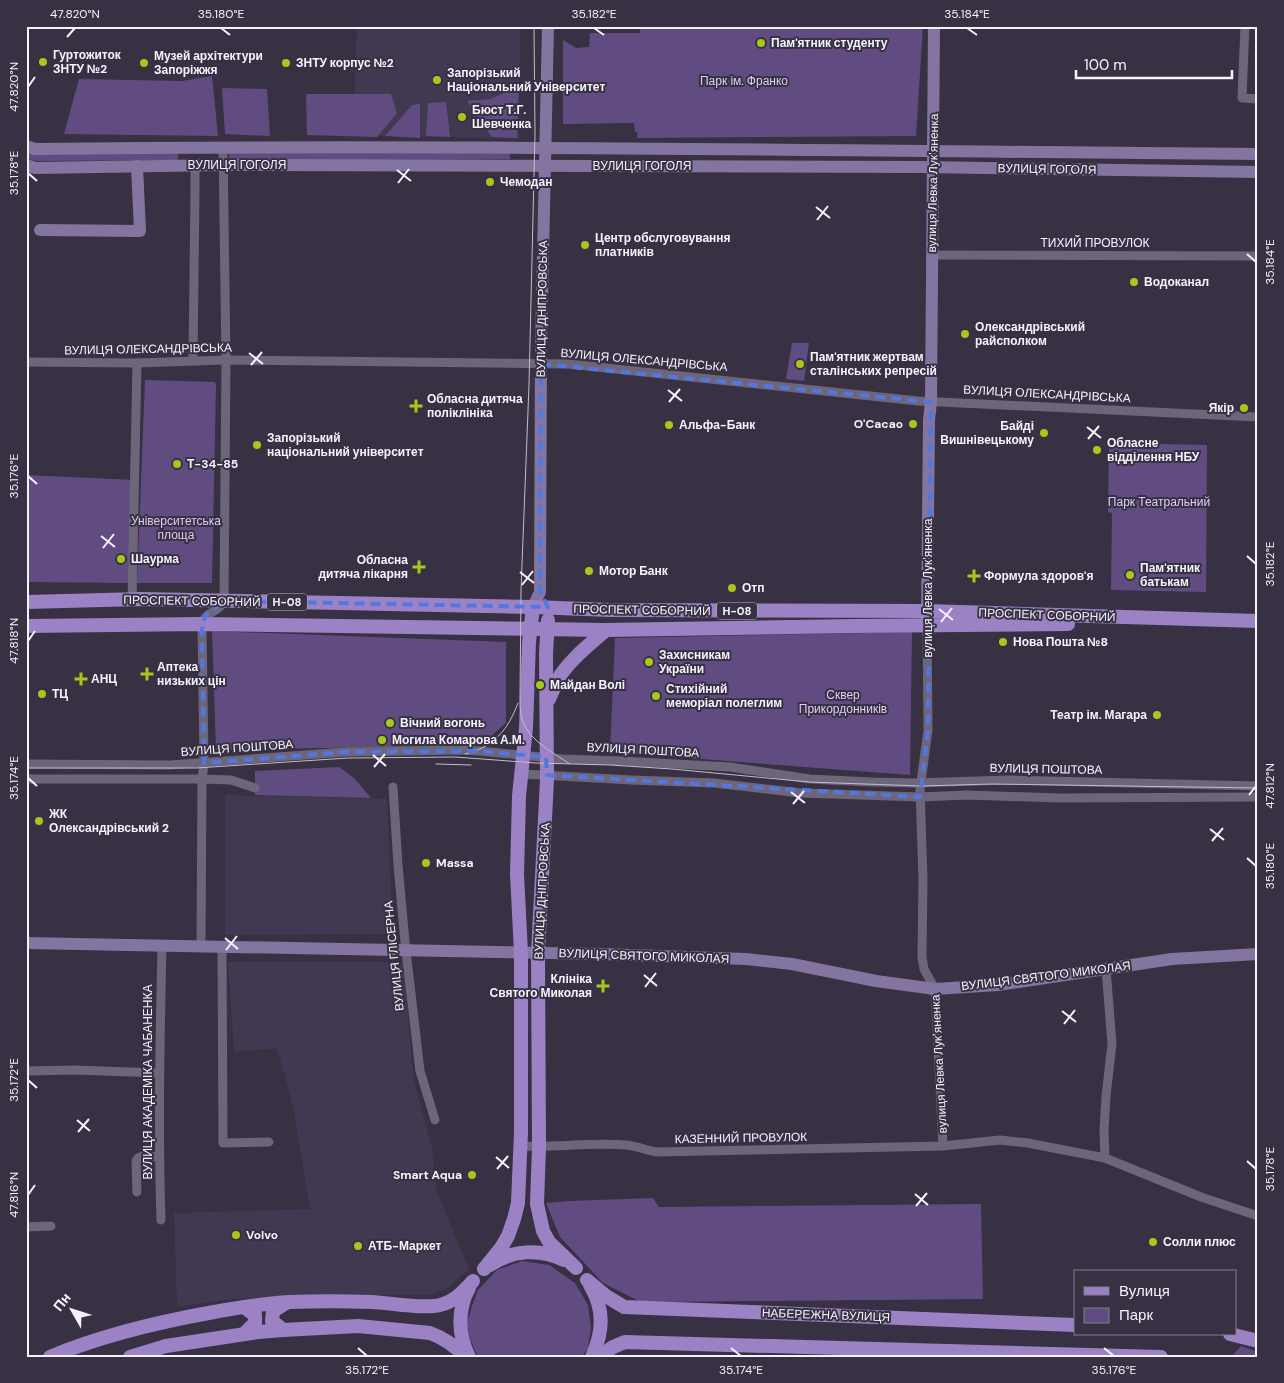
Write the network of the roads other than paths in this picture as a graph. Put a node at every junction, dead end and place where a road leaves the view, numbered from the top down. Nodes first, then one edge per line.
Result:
1 (548, 26) edge
2 (934, 26) edge
3 (1245, 26) edge
4 (1258, 99) edge
5 (26, 146) edge
6 (223, 147) junction
7 (545, 148) junction
8 (933, 152) junction
9 (1258, 154) edge
10 (26, 165) edge
11 (195, 165) junction
12 (224, 165) junction
13 (137, 166) junction
14 (545, 166) junction
15 (933, 167) junction
16 (1258, 172) edge
17 (40, 230) dead end
18 (932, 255) junction
19 (1258, 256) edge
20 (192, 360) junction
21 (226, 360) junction
22 (26, 362) edge
23 (137, 363) junction
24 (542, 364) junction
25 (931, 402) junction
26 (1258, 417) edge
27 (540, 592) junction
28 (132, 600) junction
29 (224, 601) junction
30 (26, 602) edge
31 (533, 607) junction
32 (548, 608) junction
33 (926, 612) junction
34 (1258, 622) edge
35 (202, 624) junction
36 (26, 626) edge
37 (927, 626) junction
38 (531, 628) junction
39 (548, 628) junction
40 (606, 630) junction
41 (547, 705) junction
42 (524, 754) junction
43 (546, 757) junction
44 (204, 763) junction
45 (26, 764) edge
46 (522, 774) junction
47 (547, 775) junction
48 (202, 779) junction
49 (26, 780) edge
50 (922, 782) junction
51 (1258, 786) edge
52 (393, 787) dead end
53 (255, 788) dead end
54 (920, 797) junction
55 (1258, 797) edge
56 (26, 943) edge
57 (162, 945) junction
58 (201, 946) junction
59 (222, 946) junction
60 (406, 950) junction
61 (521, 953) junction
62 (538, 953) junction
63 (1258, 954) edge
64 (1106, 969) junction
65 (936, 990) junction
66 (26, 1071) edge
67 (159, 1073) junction
68 (435, 1120) dead end
69 (269, 1142) dead end
70 (520, 1146) junction
71 (943, 1146) junction
72 (539, 1147) junction
73 (159, 1157) junction
74 (1105, 1158) junction
75 (137, 1192) dead end
76 (1258, 1216) edge
77 (161, 1220) dead end
78 (51, 1226) dead end
79 (26, 1227) edge
80 (576, 1268) junction
81 (484, 1269) junction
82 (587, 1280) junction
83 (473, 1281) junction
84 (287, 1302) junction
85 (244, 1307) junction
86 (1074, 1325) edge
87 (283, 1330) junction
88 (244, 1334) junction
89 (1236, 1336) edge
90 (1258, 1341) edge
91 (50, 1357) edge
92 (130, 1357) edge
93 (468, 1357) edge
94 (592, 1357) edge
95 (599, 1357) edge
96 (1161, 1357) edge

1 - 7 street, ВУЛИЦЯ ДНІПРОВСЬКА
2 - 8 street, вулиця Левка Лукʼяненка
3 - 4 street
5 - 6 street, ВУЛИЦЯ ГОГОЛЯ
6 - 7 street, ВУЛИЦЯ ГОГОЛЯ
6 - 12 street
7 - 8 street, ВУЛИЦЯ ГОГОЛЯ
7 - 14 street, ВУЛИЦЯ ДНІПРОВСЬКА
8 - 9 street, ВУЛИЦЯ ГОГОЛЯ
8 - 15 street, вулиця Левка Лукʼяненка
10 - 13 street, ВУЛИЦЯ ГОГОЛЯ
11 - 12 street, ВУЛИЦЯ ГОГОЛЯ
11 - 13 street, ВУЛИЦЯ ГОГОЛЯ
11 - 20 street
12 - 14 street, ВУЛИЦЯ ГОГОЛЯ
12 - 21 street
13 - 17 street
14 - 15 street, ВУЛИЦЯ ГОГОЛЯ
14 - 24 street, ВУЛИЦЯ ДНІПРОВСЬКА
15 - 16 street, ВУЛИЦЯ ГОГОЛЯ
15 - 18 street, вулиця Левка Лукʼяненка
18 - 19 street, ТИХИЙ ПРОВУЛОК
18 - 25 street, вулиця Левка Лукʼяненка
20 - 21 street, ВУЛИЦЯ ОЛЕКСАНДРІВСЬКА
20 - 23 street, ВУЛИЦЯ ОЛЕКСАНДРІВСЬКА
21 - 24 street, ВУЛИЦЯ ОЛЕКСАНДРІВСЬКА
21 - 29 street
22 - 23 street, ВУЛИЦЯ ОЛЕКСАНДРІВСЬКА
23 - 28 street
24 - 25 street, ВУЛИЦЯ ОЛЕКСАНДРІВСЬКА
24 - 27 street, ВУЛИЦЯ ДНІПРОВСЬКА
25 - 26 street, ВУЛИЦЯ ОЛЕКСАНДРІВСЬКА
25 - 33 street, вулиця Левка Лукʼяненка
27 - 31 street, ВУЛИЦЯ ДНІПРОВСЬКА
27 - 32 street, ВУЛИЦЯ ДНІПРОВСЬКА
28 - 29 main road, ПРОСПЕКТ СОБОРНИЙ / Н-08
28 - 30 main road, ПРОСПЕКТ СОБОРНИЙ / Н-08
29 - 31 main road, ПРОСПЕКТ СОБОРНИЙ / Н-08
29 - 35 street
31 - 32 main road, ПРОСПЕКТ СОБОРНИЙ / Н-08
31 - 38 main road, ВУЛИЦЯ ДНІПРОВСЬКА
32 - 33 main road, ПРОСПЕКТ СОБОРНИЙ / Н-08
32 - 39 main road, ВУЛИЦЯ ДНІПРОВСЬКА
33 - 34 main road, ПРОСПЕКТ СОБОРНИЙ / Н-08
33 - 37 street, вулиця Левка Лукʼяненка
34 - 37 main road, ПРОСПЕКТ СОБОРНИЙ / Н-08
35 - 36 main road, ПРОСПЕКТ СОБОРНИЙ / Н-08
35 - 38 main road, ПРОСПЕКТ СОБОРНИЙ / Н-08
35 - 44 street
37 - 40 main road, ПРОСПЕКТ СОБОРНИЙ / Н-08
37 - 50 street, вулиця Левка Лукʼяненка
38 - 39 main road, ПРОСПЕКТ СОБОРНИЙ / Н-08
38 - 42 main road, ВУЛИЦЯ ДНІПРОВСЬКА
39 - 40 main road, ПРОСПЕКТ СОБОРНИЙ / Н-08
39 - 41 main road, ВУЛИЦЯ ДНІПРОВСЬКА
40 - 41 main road
41 - 43 main road, ВУЛИЦЯ ДНІПРОВСЬКА
42 - 43 street, ВУЛИЦЯ ПОШТОВА
42 - 44 street, ВУЛИЦЯ ПОШТОВА
42 - 46 main road, ВУЛИЦЯ ДНІПРОВСЬКА
43 - 47 main road, ВУЛИЦЯ ДНІПРОВСЬКА
43 - 50 street, ВУЛИЦЯ ПОШТОВА
44 - 45 street, ВУЛИЦЯ ПОШТОВА
44 - 48 street
46 - 47 street
46 - 61 main road, ВУЛИЦЯ ДНІПРОВСЬКА
47 - 54 street
47 - 62 main road, ВУЛИЦЯ ДНІПРОВСЬКА
48 - 49 street
48 - 53 street
48 - 58 street
50 - 51 street, ВУЛИЦЯ ПОШТОВА
50 - 54 street, вулиця Левка Лукʼяненка
52 - 60 street, ВУЛИЦЯ ГЛІСЕРНА
54 - 55 street
54 - 65 street, вулиця Левка Лукʼяненка
56 - 57 street, ВУЛИЦЯ СВЯТОГО МИКОЛАЯ
57 - 58 street, ВУЛИЦЯ СВЯТОГО МИКОЛАЯ
57 - 67 street, ВУЛИЦЯ АКАДЕМІКА ЧАБАНЕНКА
58 - 59 street, ВУЛИЦЯ СВЯТОГО МИКОЛАЯ
59 - 60 street, ВУЛИЦЯ СВЯТОГО МИКОЛАЯ
59 - 69 street
60 - 61 street, ВУЛИЦЯ СВЯТОГО МИКОЛАЯ
60 - 68 street, ВУЛИЦЯ ГЛІСЕРНА
61 - 62 street, ВУЛИЦЯ СВЯТОГО МИКОЛАЯ
61 - 70 main road, ВУЛИЦЯ ДНІПРОВСЬКА
62 - 65 street, ВУЛИЦЯ СВЯТОГО МИКОЛАЯ
62 - 72 main road, ВУЛИЦЯ ДНІПРОВСЬКА
63 - 64 street, ВУЛИЦЯ СВЯТОГО МИКОЛАЯ
64 - 65 street, ВУЛИЦЯ СВЯТОГО МИКОЛАЯ
64 - 74 street
65 - 71 street, вулиця Левка Лукʼяненка
66 - 67 street
67 - 73 street, ВУЛИЦЯ АКАДЕМІКА ЧАБАНЕНКА
70 - 72 street, КАЗЕННИЙ ПРОВУЛОК
70 - 81 main road, ВУЛИЦЯ ДНІПРОВСЬКА
71 - 72 street, КАЗЕННИЙ ПРОВУЛОК
71 - 74 street, КАЗЕННИЙ ПРОВУЛОК
72 - 80 main road, ВУЛИЦЯ ДНІПРОВСЬКА
73 - 75 street
73 - 77 street, ВУЛИЦЯ АКАДЕМІКА ЧАБАНЕНКА
74 - 76 street, КАЗЕННИЙ ПРОВУЛОК
78 - 79 street
80 - 81 main road
80 - 82 main road, ВУЛИЦЯ ДНІПРОВСЬКА
81 - 83 main road
82 - 86 main road, НАБЕРЕЖНА ВУЛИЦЯ
82 - 94 main road
83 - 84 main road
83 - 93 main road
84 - 85 main road
84 - 87 main road
85 - 88 main road
85 - 91 main road
87 - 88 main road
87 - 93 main road
88 - 92 main road
89 - 90 main road
95 - 96 main road

